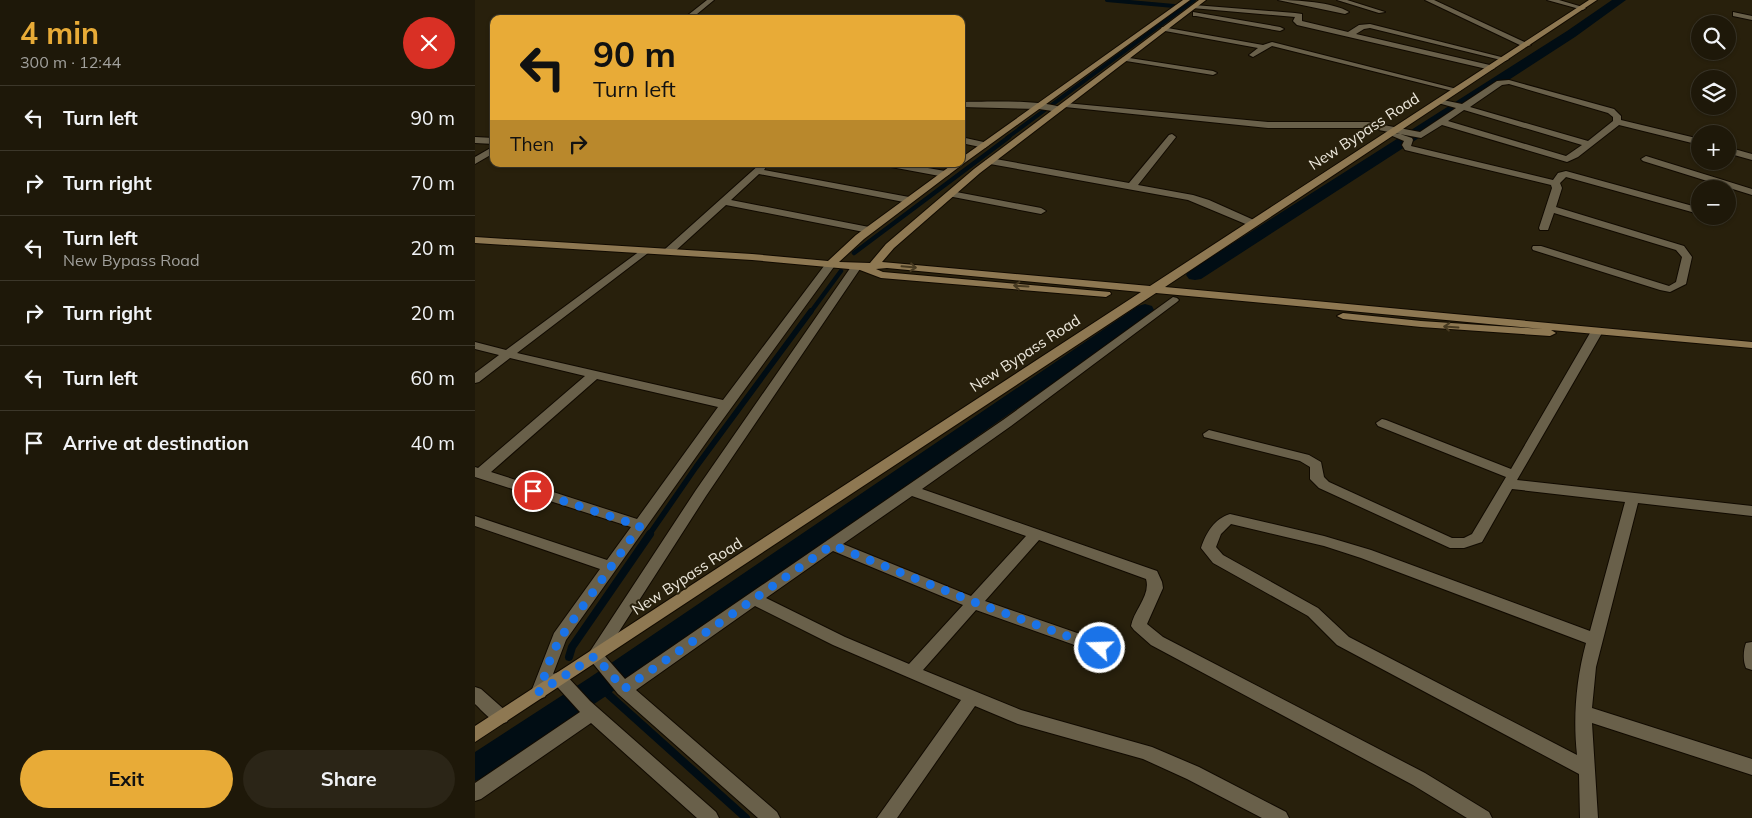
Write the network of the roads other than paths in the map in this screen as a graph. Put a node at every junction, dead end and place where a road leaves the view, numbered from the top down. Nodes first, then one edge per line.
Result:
1 (711, 0) edge
2 (1187, 0) edge
3 (1203, 0) edge
4 (1281, 0) edge
5 (1345, 0) edge
6 (1428, 0) edge
7 (1549, 0) edge
8 (1594, 0) edge
9 (1583, 8) junction
10 (1190, 10) junction
11 (1345, 12) dead end
12 (1381, 12) dead end
13 (1736, 14) dead end
14 (691, 15) edge
15 (1752, 18) edge
16 (1165, 29) junction
17 (1280, 29) dead end
18 (1349, 35) junction
19 (1527, 45) junction
20 (1264, 47) junction
21 (1253, 54) dead end
22 (1126, 59) junction
23 (1505, 59) junction
24 (1491, 68) junction
25 (1213, 73) dead end
26 (1457, 90) junction
27 (965, 104) edge
28 (1454, 105) junction
29 (1051, 107) junction
30 (1442, 122) junction
31 (1617, 122) junction
32 (1404, 134) junction
33 (1172, 137) dead end
34 (475, 140) edge
35 (1691, 140) edge
36 (490, 141) edge
37 (965, 141) edge
38 (1589, 144) junction
39 (985, 145) junction
40 (490, 152) edge
41 (1736, 153) edge
42 (1752, 157) edge
43 (965, 159) edge
44 (1646, 159) dead end
45 (475, 161) edge
46 (990, 161) junction
47 (762, 167) edge
48 (907, 167) edge
49 (955, 167) edge
50 (757, 171) junction
51 (945, 174) junction
52 (1555, 183) junction
53 (1131, 187) junction
54 (1752, 192) edge
55 (951, 194) junction
56 (909, 200) junction
57 (723, 201) junction
58 (1551, 209) junction
59 (1691, 209) edge
60 (1041, 212) dead end
61 (1252, 223) junction
62 (1545, 228) dead end
63 (869, 230) junction
64 (478, 242) edge
65 (1537, 248) dead end
66 (644, 251) junction
67 (668, 252) junction
68 (831, 264) junction
69 (874, 265) junction
70 (859, 266) junction
71 (1150, 289) junction
72 (1140, 297) junction
73 (1173, 300) junction
74 (1600, 333) junction
75 (475, 345) edge
76 (1752, 345) edge
77 (507, 354) junction
78 (594, 375) junction
79 (475, 379) edge
80 (726, 405) junction
81 (1382, 423) dead end
82 (1209, 434) dead end
83 (477, 473) edge
84 (1511, 480) junction
85 (911, 490) junction
86 (1633, 497) junction
87 (1752, 511) edge
88 (475, 521) edge
89 (640, 526) junction
90 (1036, 534) junction
91 (832, 545) junction
92 (610, 567) junction
93 (754, 599) junction
94 (974, 602) junction
95 (1595, 640) junction
96 (1100, 648) dead end
97 (1752, 648) edge
98 (595, 656) junction
99 (1752, 663) edge
100 (911, 672) junction
101 (559, 679) junction
102 (617, 681) junction
103 (539, 692) junction
104 (475, 694) edge
105 (972, 698) junction
106 (583, 705) junction
107 (1584, 714) junction
108 (501, 717) junction
109 (475, 735) edge
110 (1752, 767) edge
111 (1586, 769) junction
112 (475, 793) edge
113 (710, 818) edge
114 (771, 818) edge
115 (886, 818) edge
116 (1280, 818) edge
117 (1483, 818) edge
118 (1589, 818) edge

1 - 14 street
2 - 29 street
3 - 10 street
4 - 11 street
5 - 12 street
6 - 19 street
7 - 9 street
8 - 9 street, New Bypass Road
9 - 19 street, New Bypass Road
10 - 16 street
10 - 17 street
10 - 18 street
13 - 15 street
16 - 20 street
16 - 22 street
18 - 23 street
18 - 24 street
19 - 23 street, New Bypass Road
20 - 21 street
20 - 26 street
22 - 25 street
22 - 29 street
23 - 24 street, New Bypass Road
24 - 26 street, New Bypass Road
26 - 28 street, New Bypass Road
27 - 29 street
28 - 30 street
28 - 31 street
28 - 32 street, New Bypass Road
28 - 38 street
29 - 32 street
29 - 39 street
29 - 46 street
30 - 32 street
30 - 38 street
31 - 35 street
31 - 38 street
32 - 52 street
32 - 61 street, New Bypass Road
33 - 53 street
34 - 36 street
37 - 39 street
39 - 43 street
40 - 45 street
41 - 42 street
44 - 54 street
46 - 53 street
46 - 55 street
47 - 50 street
48 - 51 street
49 - 51 street
50 - 56 street
50 - 57 street
51 - 56 street
52 - 58 street
52 - 59 street
53 - 61 street
55 - 60 street
55 - 69 street
56 - 63 street
57 - 63 street
57 - 67 street
58 - 62 street
58 - 65 street
61 - 71 street, New Bypass Road
63 - 68 street
64 - 66 street
66 - 67 street
66 - 77 street
67 - 68 street
68 - 70 street
68 - 80 street
69 - 70 street
69 -> 71 street
72 -> 70 street
70 - 98 street
71 - 72 street, New Bypass Road
71 - 74 street
72 - 73 street
72 - 98 street, New Bypass Road
74 -> 73 street
73 - 85 street
74 - 76 street
74 - 84 street
75 - 77 street
77 - 78 street
77 - 79 street
78 - 80 street
78 - 83 street
80 - 89 street
81 - 84 street
82 - 84 street
83 - 89 street
84 - 86 street
85 - 90 street
85 - 91 street
86 - 87 street
86 - 95 street
88 - 92 street
89 - 92 street
90 - 94 street
90 - 117 street
91 - 93 street
91 - 94 street
92 - 103 street
93 - 100 street
93 - 102 street
94 - 96 street
94 - 100 street
95 - 107 street
95 - 111 street
97 - 99 street
98 - 101 street, New Bypass Road
98 - 102 street
100 - 105 street
101 - 103 street, New Bypass Road
101 - 106 street
102 - 114 street
103 - 108 street, New Bypass Road
104 - 108 street
105 - 115 street
105 - 116 street
106 - 112 street
106 - 113 street
107 - 110 street
107 - 111 street
108 - 109 street, New Bypass Road
111 - 118 street

